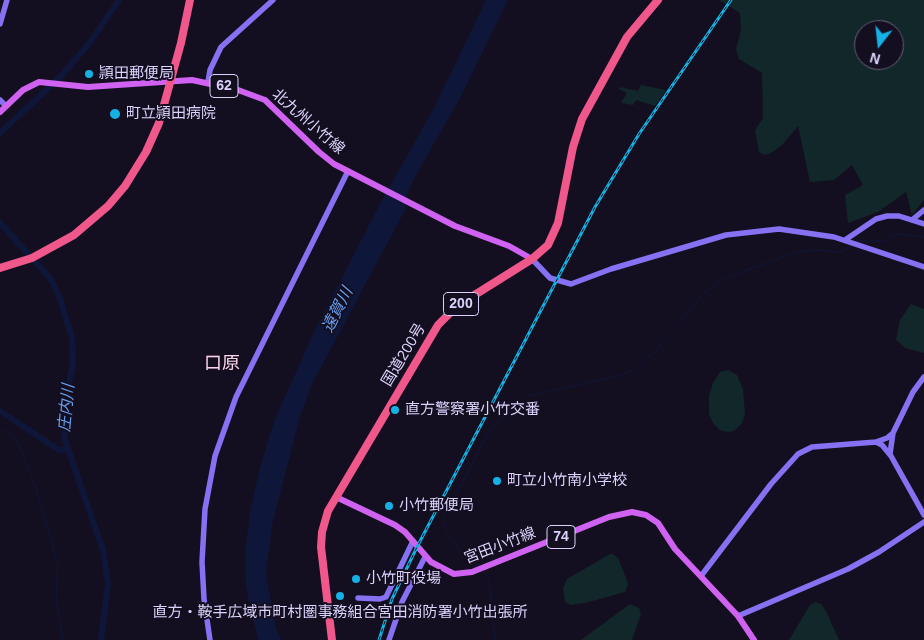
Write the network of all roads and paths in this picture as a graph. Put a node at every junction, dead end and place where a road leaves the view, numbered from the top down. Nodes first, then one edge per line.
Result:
1 (7, 0) edge
2 (186, 0) edge
3 (190, 0) edge
4 (273, 0) edge
5 (658, 0) edge
6 (0, 24) edge
7 (169, 81) junction
8 (208, 82) junction
9 (0, 100) edge
10 (6, 106) junction
11 (0, 112) edge
12 (349, 172) junction
13 (924, 210) edge
14 (912, 220) junction
15 (924, 224) edge
16 (845, 240) junction
17 (532, 259) junction
18 (0, 266) edge
19 (924, 268) edge
20 (924, 378) edge
21 (893, 433) junction
22 (876, 442) junction
23 (890, 454) junction
24 (336, 497) junction
25 (924, 515) edge
26 (924, 522) edge
27 (413, 541) junction
28 (425, 556) junction
29 (701, 576) junction
30 (358, 598) dead end
31 (738, 616) junction
32 (210, 640) edge
33 (332, 640) edge
34 (388, 640) edge
35 (754, 640) edge

1 - 6 street
2 - 7 highway
3 - 7 highway
4 - 8 street
5 - 17 highway, 国道200号 / 200
7 - 8 main road, 北九州小竹線 / 62
7 - 10 main road, 北九州小竹線 / 62
7 - 18 highway
8 - 12 main road, 北九州小竹線 / 62
9 - 10 street
10 - 11 main road, 北九州小竹線 / 62
12 - 17 main road, 北九州小竹線 / 62
12 - 32 street
13 - 14 street
14 - 15 street
14 - 16 street
16 - 17 street
16 - 19 street
17 - 24 highway, 国道200号 / 200
20 - 21 street
21 - 22 street
21 - 23 street
22 - 23 street
22 - 29 street
23 - 25 street
24 - 27 main road, 宮田小竹線 / 74
24 - 33 highway, 国道200号 / 200
26 - 31 street
27 - 28 main road, 宮田小竹線 / 74
27 - 30 street
28 - 29 main road, 宮田小竹線 / 74
28 - 34 street
29 - 31 main road, 宮田小竹線 / 74
31 - 35 main road, 宮田小竹線 / 74

